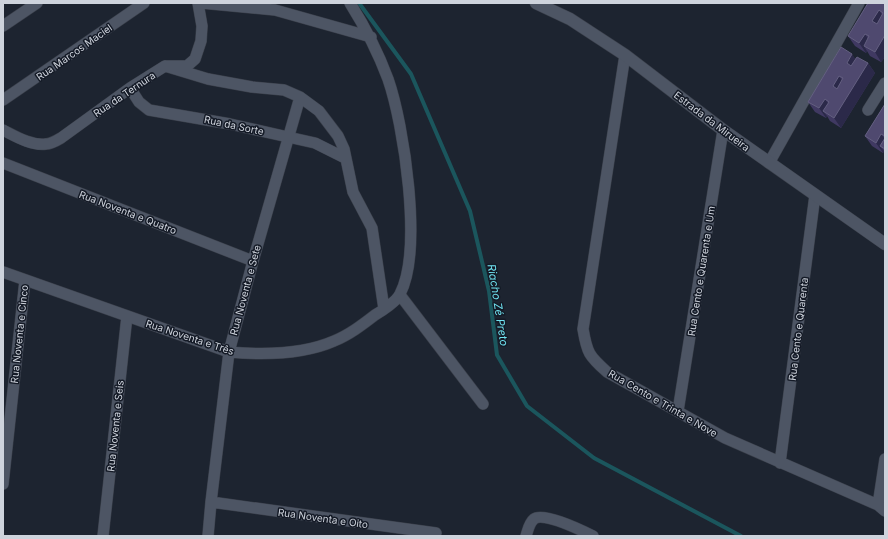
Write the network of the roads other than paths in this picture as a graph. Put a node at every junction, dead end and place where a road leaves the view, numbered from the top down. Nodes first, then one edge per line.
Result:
1 (38, 3) edge
2 (144, 3) edge
3 (200, 3) edge
4 (350, 3) edge
5 (536, 3) edge
6 (859, 3) edge
7 (3, 26) edge
8 (371, 37) junction
9 (625, 55) junction
10 (165, 66) junction
11 (885, 83) edge
12 (130, 88) junction
13 (300, 97) junction
14 (3, 100) edge
15 (868, 110) dead end
16 (3, 130) edge
17 (723, 130) junction
18 (288, 137) junction
19 (345, 158) junction
20 (3, 163) edge
21 (769, 163) junction
22 (815, 195) junction
23 (885, 244) edge
24 (253, 261) junction
25 (3, 272) edge
26 (25, 280) junction
27 (400, 295) junction
28 (384, 309) junction
29 (127, 316) junction
30 (229, 352) junction
31 (484, 404) dead end
32 (678, 411) junction
33 (885, 459) edge
34 (780, 463) junction
35 (3, 484) edge
36 (211, 502) junction
37 (882, 508) edge
38 (436, 534) dead end
39 (103, 536) edge
40 (208, 536) edge
41 (526, 536) edge
42 (593, 536) edge

1 - 7 street
2 - 14 street, Rua Marcos Maciel
3 - 8 street
3 - 10 street, Rua da Ternura
4 - 8 street
5 - 9 main road, Estrada da Mirueira
6 - 21 street
8 - 27 street
9 - 17 main road, Estrada da Mirueira
9 - 32 street, Rua Cento e Trinta e Nove
10 - 12 street, Rua da Ternura
10 - 13 street
11 - 15 street
12 - 16 street, Rua da Ternura
12 - 18 street, Rua da Sorte
13 - 18 street, Rua Noventa e Sete
13 - 19 street
17 - 21 main road, Estrada da Mirueira
17 - 32 street, Rua Cento e Quarenta e Um
18 - 19 street, Rua da Sorte
18 - 24 street, Rua Noventa e Sete
19 - 28 street
20 - 24 street, Rua Noventa e Quatro
21 - 22 main road, Estrada da Mirueira
22 - 23 main road, Estrada da Mirueira
22 - 34 street, Rua Cento e Quarenta
24 - 30 street, Rua Noventa e Sete
25 - 26 street, Rua Noventa e Três
26 - 29 street, Rua Noventa e Três
26 - 35 street, Rua Noventa e Cinco
27 - 28 street, Rua Noventa e Três
27 - 31 street
28 - 30 street, Rua Noventa e Três
29 - 30 street, Rua Noventa e Três
29 - 39 street, Rua Noventa e Seis
30 - 36 street, Rua Noventa e Sete
32 - 34 street, Rua Cento e Trinta e Nove
33 - 37 street
34 - 37 street, Rua Cento e Trinta e Nove
36 - 38 street, Rua Noventa e Oito
36 - 40 street, Rua Noventa e Sete
41 - 42 street

